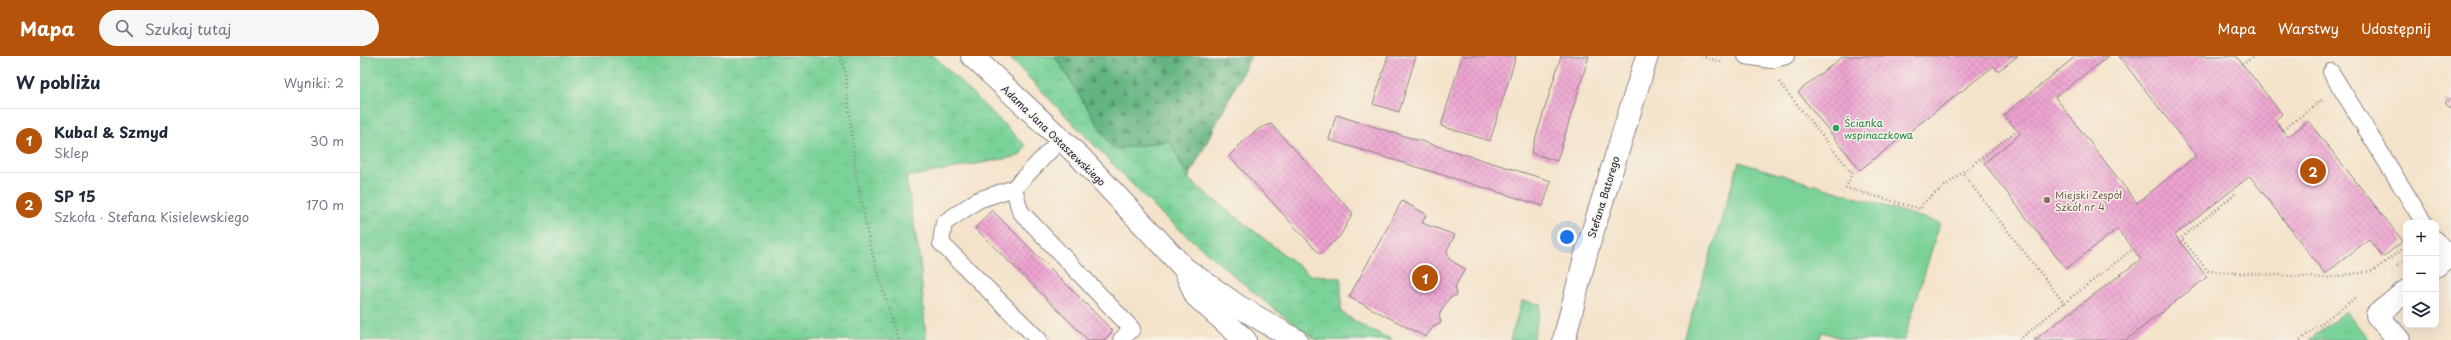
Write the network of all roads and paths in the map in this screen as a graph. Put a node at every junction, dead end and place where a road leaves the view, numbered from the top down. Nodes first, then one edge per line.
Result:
1 (840, 56) edge
2 (972, 56) edge
3 (1647, 56) edge
4 (1702, 56) edge
5 (1746, 56) edge
6 (1786, 56) edge
7 (2254, 56) edge
8 (1732, 65) dead end
9 (2242, 65) dead end
10 (2331, 72) dead end
11 (1776, 78) dead end
12 (2339, 86) junction
13 (2017, 130) dead end
14 (2283, 130) dead end
15 (1061, 139) junction
16 (1963, 174) junction
17 (1014, 188) junction
18 (2235, 194) dead end
19 (2422, 220) edge
20 (2403, 248) edge
21 (2132, 249) dead end
22 (2403, 261) edge
23 (1184, 268) junction
24 (2394, 268) dead end
25 (2362, 292) dead end
26 (2405, 292) edge
27 (2064, 303) junction
28 (1135, 334) edge
29 (898, 340) edge
30 (1039, 340) edge
31 (1121, 340) edge
32 (1245, 340) edge
33 (1296, 340) edge
34 (1564, 340) edge
35 (2019, 340) edge
36 (2300, 340) edge
37 (2398, 340) edge

1 - 29 path
2 - 15 street, Adama Jana Ostaszewskiego
3 - 34 street, Stefana Batorego
4 - 8 path
5 - 6 lane
7 - 9 path
10 - 12 lane
11 - 16 path
12 - 14 path
12 - 19 lane
13 - 16 path
15 - 17 lane
15 - 23 street, Adama Jana Ostaszewskiego
16 - 27 path
17 - 28 lane
17 - 30 lane
18 - 20 path
21 - 27 path
22 - 24 path
23 - 32 street, Adama Jana Ostaszewskiego
23 - 33 street, Adama Jana Ostaszewskiego
25 - 36 path
26 - 37 street
27 - 35 path
28 - 31 lane

